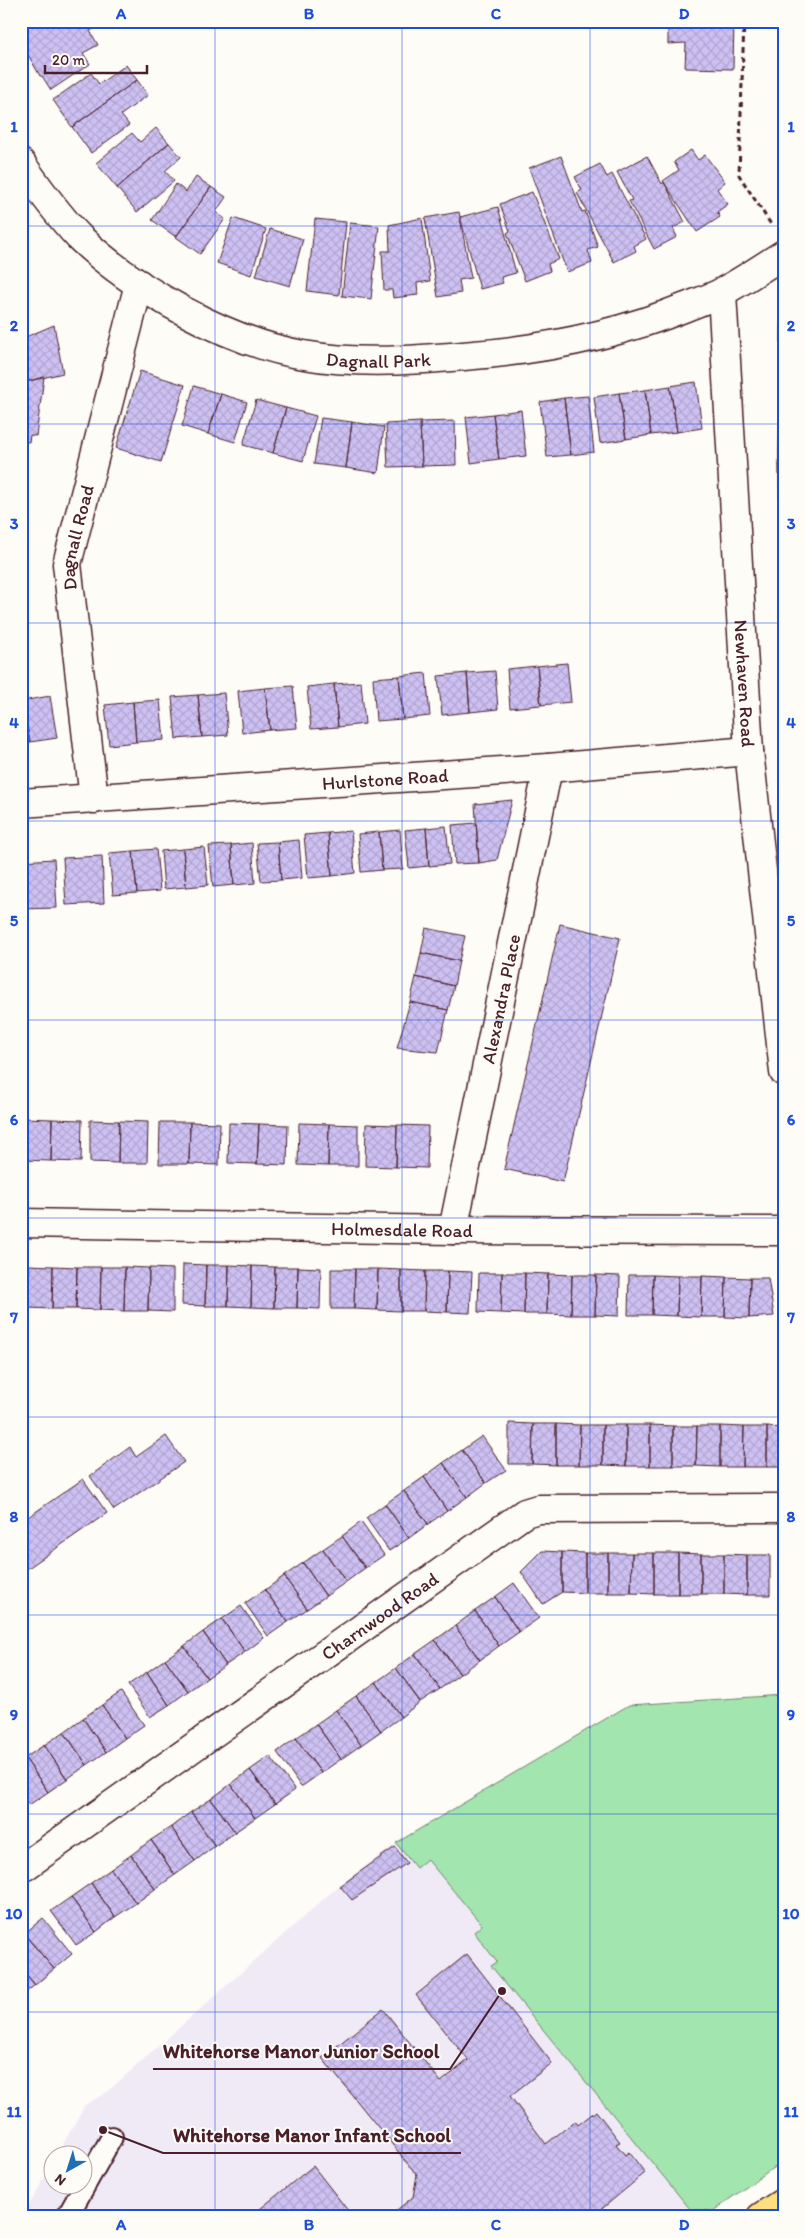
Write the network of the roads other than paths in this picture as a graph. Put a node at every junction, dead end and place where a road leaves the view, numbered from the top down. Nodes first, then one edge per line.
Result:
1 (21, 163) edge
2 (779, 242) edge
3 (139, 284) junction
4 (722, 293) junction
5 (749, 751) junction
6 (548, 768) junction
7 (94, 799) junction
8 (21, 803) edge
9 (784, 1072) edge
10 (21, 1223) edge
11 (453, 1230) junction
12 (784, 1231) edge
13 (784, 1508) edge
14 (21, 1868) edge
15 (112, 2137) dead end
16 (784, 2202) edge
17 (67, 2217) edge
18 (761, 2217) edge

1 - 3 street, Dagnall Park
2 - 4 street, Dagnall Park
3 - 4 street, Dagnall Park
3 - 7 street, Dagnall Road
4 - 5 street, Newhaven Road
5 - 6 street, Hurlstone Road
5 - 9 street, Newhaven Road
6 - 7 street, Hurlstone Road
6 - 11 street, Alexandra Place
7 - 8 street, Hurlstone Road
10 - 11 street, Holmesdale Road
11 - 12 street, Holmesdale Road
13 - 14 street, Charnwood Road
15 - 17 lane
16 - 18 main road

